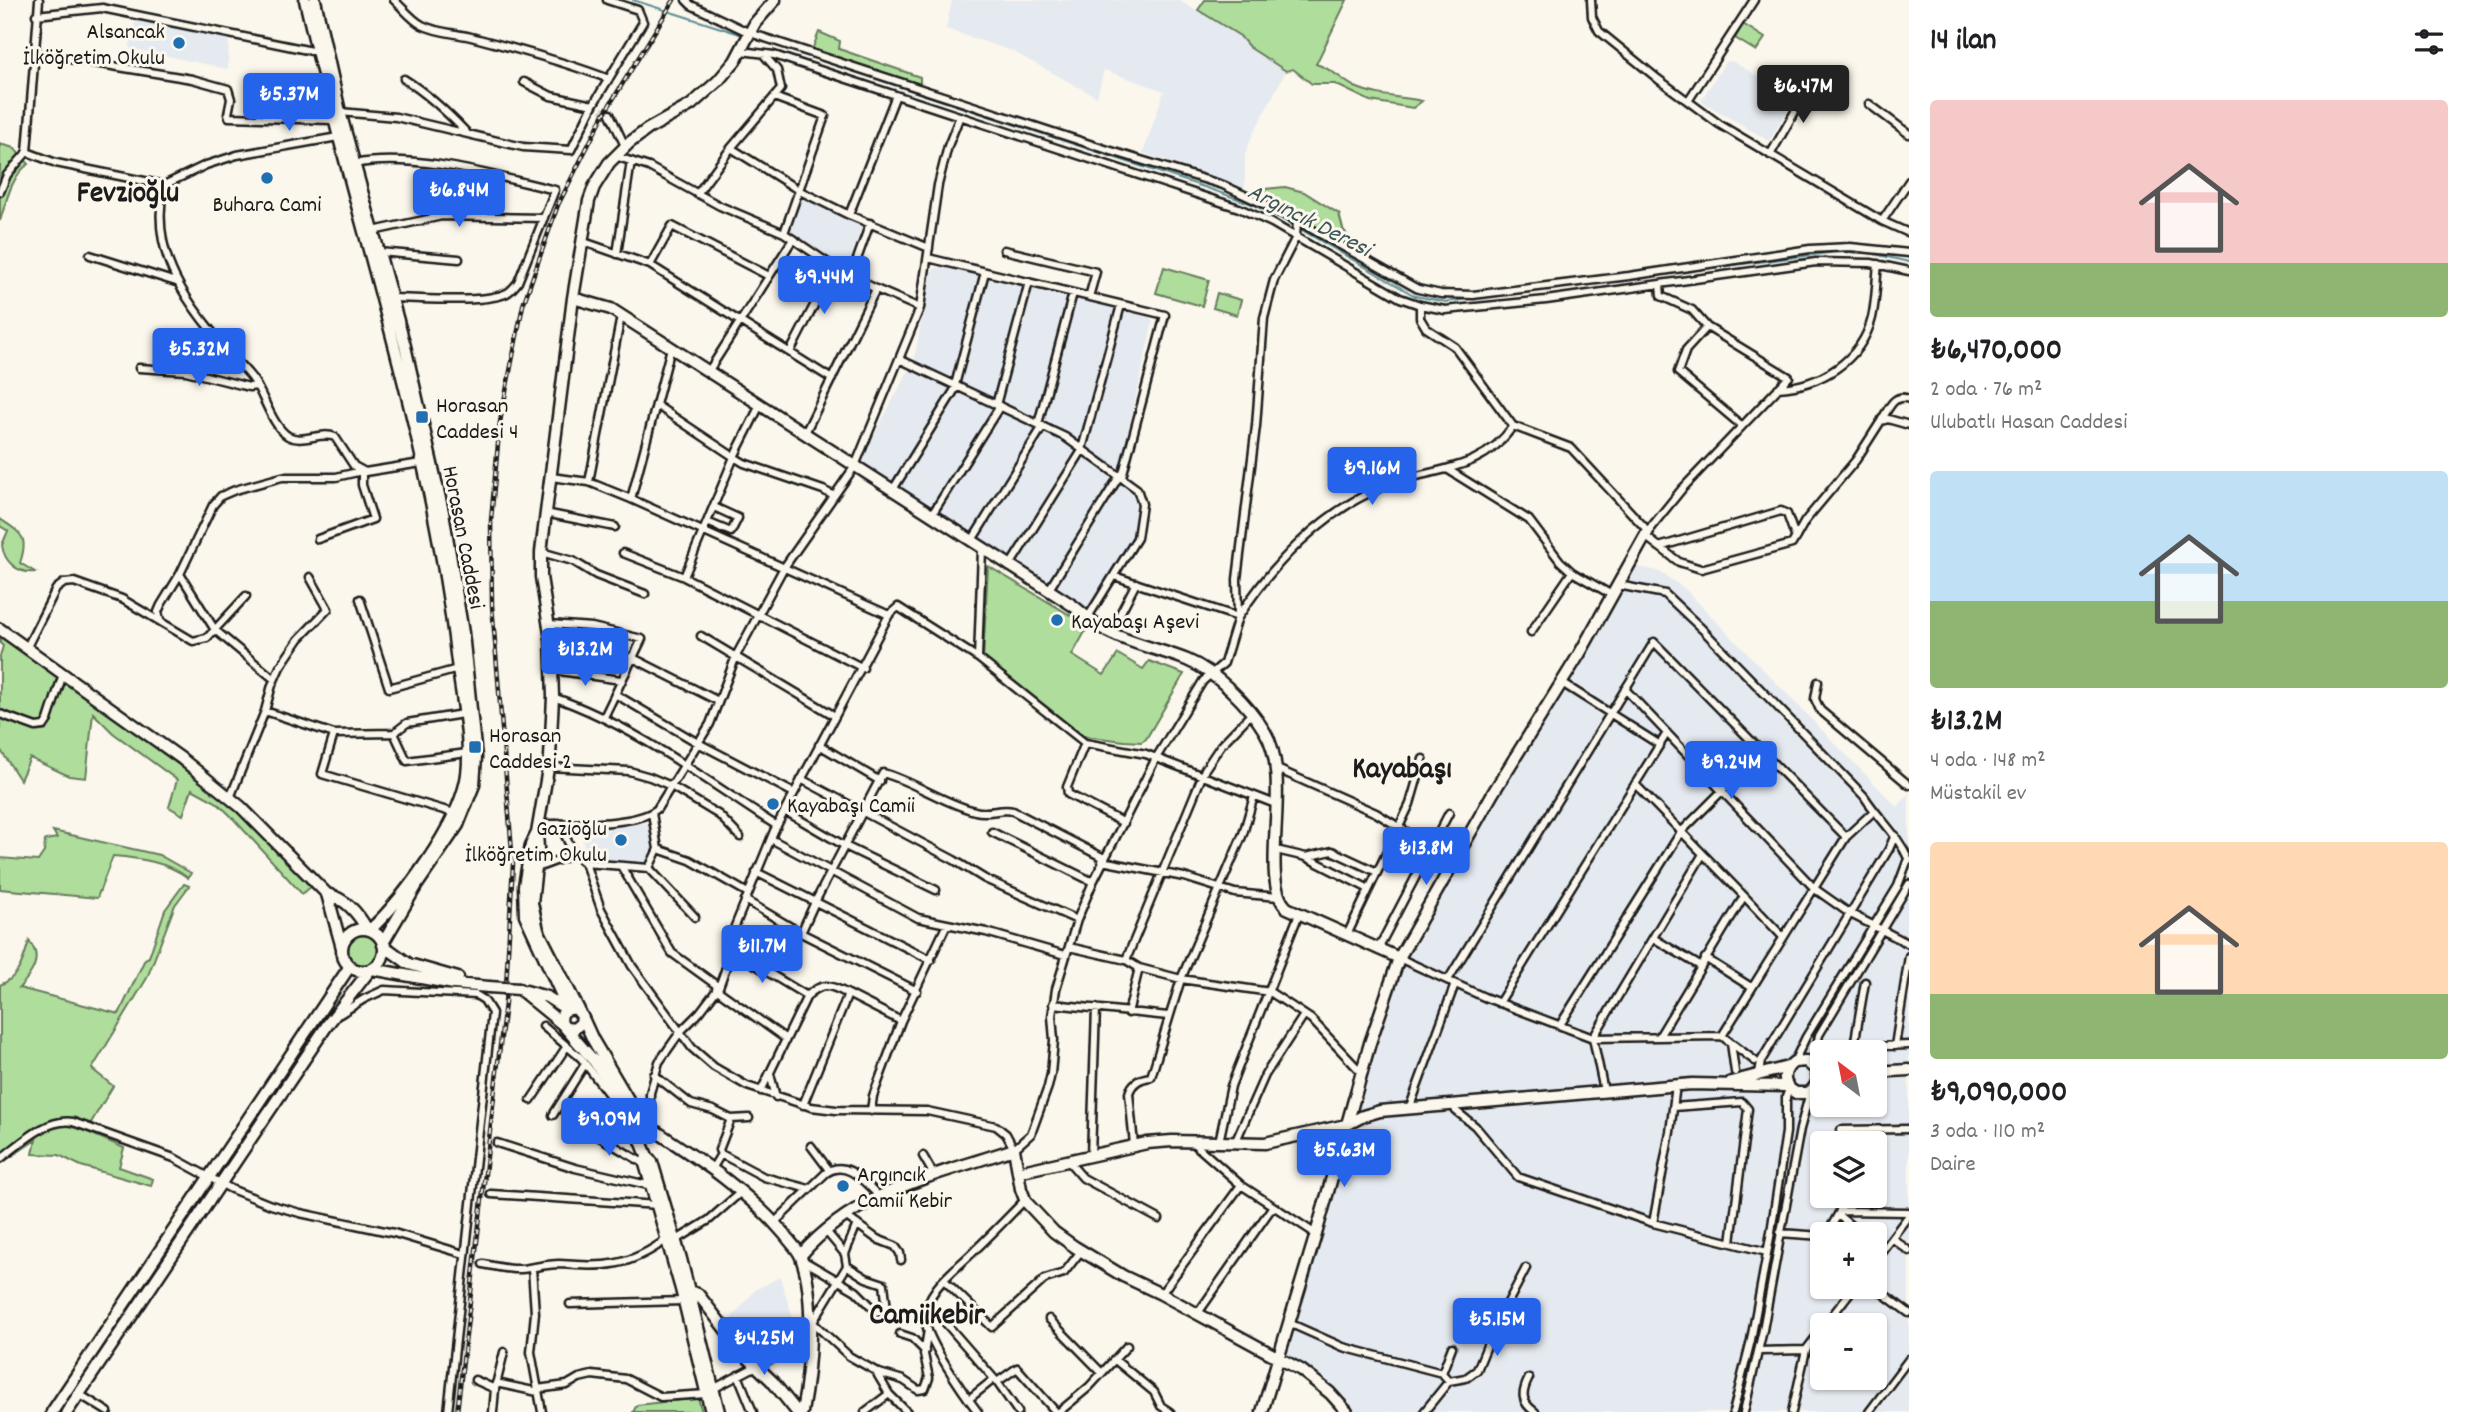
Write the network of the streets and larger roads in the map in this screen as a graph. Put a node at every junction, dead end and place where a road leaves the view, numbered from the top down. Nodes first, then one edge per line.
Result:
1 (39, 0) edge
2 (305, 0) edge
3 (315, 0) edge
4 (394, 0) edge
5 (607, 0) edge
6 (686, 0) edge
7 (775, 0) edge
8 (1591, 0) edge
9 (1754, 0) edge
10 (36, 15) junction
11 (750, 34) junction
12 (743, 48) junction
13 (317, 52) junction
14 (33, 53) junction
15 (762, 54) junction
16 (404, 79) dead end
17 (609, 79) junction
18 (524, 82) dead end
19 (1812, 82) dead end
20 (897, 95) junction
21 (774, 97) junction
22 (1688, 101) junction
23 (1869, 104) dead end
24 (593, 105) junction
25 (610, 114) tunnel mouth
26 (337, 116) junction
27 (960, 116) junction
28 (468, 134) junction
29 (1909, 134) edge
30 (338, 138) junction
31 (625, 146) junction
32 (731, 148) junction
33 (27, 152) junction
34 (1770, 155) junction
35 (615, 156) junction
36 (631, 161) junction
37 (354, 163) junction
38 (1909, 181) edge
39 (164, 185) junction
40 (800, 191) junction
41 (0, 192) edge
42 (697, 194) junction
43 (849, 215) junction
44 (544, 218) junction
45 (1297, 221) junction
46 (1882, 221) junction
47 (870, 223) junction
48 (373, 231) junction
49 (784, 233) junction
50 (1909, 233) edge
51 (1296, 237) junction
52 (793, 239) junction
53 (584, 242) junction
54 (929, 248) junction
55 (1004, 250) dead end
56 (379, 252) junction
57 (1909, 253) edge
58 (617, 254) junction
59 (90, 255) dead end
60 (928, 258) junction
61 (460, 259) dead end
62 (1878, 264) junction
63 (650, 265) junction
64 (834, 267) junction
65 (1909, 271) edge
66 (985, 272) junction
67 (769, 276) junction
68 (851, 276) junction
69 (176, 282) junction
70 (1029, 282) junction
71 (1660, 285) junction
72 (876, 289) junction
73 (1073, 293) junction
74 (1089, 297) junction
75 (392, 298) junction
76 (573, 298) junction
77 (1121, 305) junction
78 (1420, 305) junction
79 (920, 308) junction
80 (621, 316) junction
81 (740, 321) junction
82 (1707, 327) junction
83 (671, 348) junction
84 (790, 352) junction
85 (899, 359) junction
86 (139, 368) dead end
87 (708, 372) junction
88 (832, 379) junction
89 (956, 385) junction
90 (257, 386) junction
91 (1778, 388) junction
92 (1909, 399) edge
93 (656, 405) junction
94 (760, 405) junction
95 (998, 405) junction
96 (1881, 421) junction
97 (1040, 425) junction
98 (1909, 425) edge
99 (1513, 426) junction
100 (1742, 426) junction
101 (805, 433) junction
102 (1082, 449) junction
103 (734, 457) junction
104 (421, 463) junction
105 (855, 466) junction
106 (1447, 469) junction
107 (362, 471) junction
108 (1121, 476) junction
109 (551, 477) junction
110 (589, 482) junction
111 (892, 491) junction
112 (834, 496) junction
113 (631, 499) junction
114 (713, 507) junction
115 (545, 513) junction
116 (932, 516) junction
117 (707, 522) junction
118 (615, 527) dead end
119 (702, 533) junction
120 (1646, 534) junction
121 (318, 539) dead end
122 (1796, 539) junction
123 (971, 542) junction
124 (1659, 547) junction
125 (982, 550) junction
126 (541, 552) junction
127 (624, 553) dead end
128 (1009, 566) junction
129 (784, 568) junction
130 (1573, 572) junction
131 (180, 574) junction
132 (1114, 576) junction
133 (310, 577) dead end
134 (684, 577) junction
135 (1136, 583) junction
136 (1618, 584) junction
137 (1048, 591) junction
138 (645, 594) dead end
139 (1612, 595) junction
140 (246, 596) dead end
141 (360, 599) dead end
142 (758, 614) junction
143 (889, 615) junction
144 (1088, 617) junction
145 (1238, 617) junction
146 (160, 620) junction
147 (549, 624) junction
148 (0, 629) edge
149 (215, 630) junction
150 (1531, 632) dead end
151 (1110, 633) junction
152 (701, 636) dead end
153 (26, 649) junction
154 (736, 656) junction
155 (631, 657) junction
156 (978, 657) junction
157 (863, 668) junction
158 (458, 669) junction
159 (553, 670) junction
160 (63, 674) junction
161 (1212, 674) junction
162 (274, 679) junction
163 (621, 680) junction
164 (1818, 682) dead end
165 (1562, 683) junction
166 (1625, 689) junction
167 (615, 694) junction
168 (553, 697) junction
169 (718, 701) junction
170 (265, 711) junction
171 (1610, 713) junction
172 (0, 714) edge
173 (463, 714) junction
174 (1251, 714) junction
175 (835, 716) junction
176 (604, 718) junction
177 (394, 733) junction
178 (1667, 733) junction
179 (334, 734) junction
180 (698, 743) junction
181 (1085, 743) junction
182 (819, 745) junction
183 (1660, 745) junction
184 (1762, 751) junction
185 (467, 753) junction
186 (1156, 758) junction
187 (1423, 759) dead end
188 (548, 767) junction
189 (683, 767) junction
190 (1277, 769) junction
191 (1201, 777) junction
192 (801, 779) junction
193 (880, 781) junction
194 (1635, 784) junction
195 (1909, 785) edge
196 (671, 786) junction
197 (1722, 791) junction
198 (794, 793) junction
199 (1254, 796) junction
200 (230, 798) junction
201 (1278, 805) junction
202 (785, 811) junction
203 (1874, 811) junction
204 (454, 813) junction
205 (652, 813) junction
206 (862, 813) junction
207 (1449, 813) dead end
208 (559, 823) junction
209 (1124, 823) junction
210 (777, 826) junction
211 (1399, 827) junction
212 (538, 829) junction
213 (992, 832) dead end
214 (1681, 832) junction
215 (1895, 835) junction
216 (740, 837) dead end
217 (1846, 837) junction
218 (771, 839) junction
219 (845, 846) junction
220 (1432, 846) junction
221 (658, 849) junction
222 (1276, 850) junction
223 (574, 854) junction
224 (1703, 854) junction
225 (1306, 857) junction
226 (1103, 859) junction
227 (1909, 859) edge
228 (1454, 861) junction
229 (585, 863) junction
230 (621, 866) junction
231 (649, 868) junction
232 (534, 869) junction
233 (756, 872) junction
234 (831, 872) junction
235 (1161, 872) junction
236 (1377, 872) junction
237 (1093, 882) junction
238 (1909, 884) edge
239 (1219, 888) junction
240 (1815, 888) junction
241 (1369, 889) junction
242 (936, 890) dead end
243 (748, 893) junction
244 (327, 894) junction
245 (1744, 896) junction
246 (1278, 897) junction
247 (745, 901) junction
248 (815, 902) junction
249 (351, 907) junction
250 (1849, 913) junction
251 (1299, 914) junction
252 (386, 915) junction
253 (695, 916) dead end
254 (1077, 920) junction
255 (947, 924) junction
256 (1874, 925) junction
257 (369, 930) junction
258 (1882, 930) junction
259 (801, 933) junction
260 (1348, 935) junction
261 (1782, 936) junction
262 (1653, 938) junction
263 (383, 944) junction
264 (1909, 944) edge
265 (1069, 947) junction
266 (342, 948) junction
267 (1378, 949) junction
268 (731, 950) junction
269 (1065, 956) junction
270 (1909, 956) edge
271 (1399, 958) junction
272 (1705, 958) junction
273 (931, 960) junction
274 (1126, 960) junction
275 (349, 966) junction
276 (1700, 966) junction
277 (1139, 968) junction
278 (371, 969) junction
279 (1181, 979) junction
280 (1451, 982) junction
281 (1865, 982) dead end
282 (557, 983) junction
283 (1752, 986) junction
284 (489, 987) junction
285 (718, 988) junction
286 (519, 989) junction
287 (917, 991) junction
288 (1270, 992) junction
289 (848, 994) junction
290 (541, 995) junction
291 (807, 996) junction
292 (1499, 1003) junction
293 (1053, 1004) junction
294 (1096, 1008) junction
295 (574, 1011) junction
296 (1128, 1013) junction
297 (1304, 1015) junction
298 (1168, 1016) junction
299 (901, 1021) junction
300 (328, 1024) junction
301 (1560, 1025) junction
302 (543, 1026) dead end
303 (565, 1026) junction
304 (681, 1031) junction
305 (1660, 1035) junction
306 (1722, 1036) junction
307 (1592, 1038) junction
308 (786, 1039) junction
309 (1819, 1040) edge
310 (1855, 1040) edge
311 (1731, 1043) junction
312 (1909, 1045) edge
313 (567, 1046) junction
314 (1895, 1046) junction
315 (1887, 1047) edge
316 (1755, 1061) dead end
317 (585, 1063) junction
318 (1810, 1064) edge
319 (1909, 1064) edge
320 (1791, 1065) junction
321 (1887, 1065) edge
322 (1909, 1070) edge
323 (1887, 1071) edge
324 (770, 1072) junction
325 (1361, 1072) junction
326 (1735, 1072) dead end
327 (654, 1074) junction
328 (1759, 1074) junction
329 (1727, 1083) junction
330 (1676, 1085) junction
331 (1788, 1088) junction
332 (1810, 1089) edge
333 (761, 1091) junction
334 (1604, 1091) junction
335 (617, 1097) junction
336 (776, 1097) junction
337 (531, 1100) dead end
338 (1810, 1102) edge
339 (1453, 1104) junction
340 (803, 1105) junction
341 (1673, 1107) junction
342 (1409, 1109) junction
343 (871, 1111) junction
344 (630, 1112) junction
345 (553, 1115) dead end
346 (749, 1118) dead end
347 (731, 1119) junction
348 (1346, 1125) junction
349 (650, 1128) junction
350 (586, 1129) dead end
351 (1909, 1129) edge
352 (1841, 1131) edge
353 (1192, 1142) junction
354 (1219, 1142) junction
355 (497, 1143) dead end
356 (1235, 1143) junction
357 (1134, 1145) junction
358 (811, 1146) dead end
359 (1014, 1149) junction
360 (721, 1154) junction
361 (923, 1156) dead end
362 (1091, 1156) junction
363 (0, 1159) edge
364 (646, 1160) junction
365 (1069, 1162) junction
366 (712, 1169) junction
367 (829, 1170) junction
368 (1018, 1172) junction
369 (935, 1176) junction
370 (209, 1178) junction
371 (220, 1183) junction
372 (1241, 1185) junction
373 (652, 1186) junction
374 (809, 1189) junction
375 (742, 1191) junction
376 (491, 1194) dead end
377 (879, 1195) junction
378 (1025, 1200) junction
379 (658, 1205) junction
380 (1273, 1206) junction
381 (1839, 1208) edge
382 (1839, 1213) junction
383 (1909, 1213) edge
384 (844, 1215) junction
385 (1159, 1219) dead end
386 (1834, 1222) edge
387 (1848, 1222) edge
388 (774, 1223) junction
389 (1653, 1223) junction
390 (857, 1224) junction
391 (825, 1230) junction
392 (1780, 1233) junction
393 (1316, 1234) junction
394 (1810, 1235) edge
395 (1892, 1238) junction
396 (671, 1240) junction
397 (1731, 1242) junction
398 (1887, 1244) edge
399 (1081, 1251) junction
400 (1909, 1251) edge
401 (1767, 1252) junction
402 (464, 1254) junction
403 (845, 1254) junction
404 (801, 1257) junction
405 (901, 1260) dead end
406 (483, 1264) dead end
407 (847, 1266) junction
408 (533, 1268) junction
409 (1526, 1268) dead end
410 (838, 1280) junction
411 (943, 1280) junction
412 (1161, 1294) junction
413 (686, 1296) junction
414 (1887, 1296) edge
415 (1845, 1299) edge
416 (570, 1304) dead end
417 (929, 1304) junction
418 (1198, 1313) junction
419 (1834, 1313) edge
420 (1909, 1313) edge
421 (1049, 1318) dead end
422 (811, 1320) junction
423 (1289, 1323) junction
424 (928, 1329) junction
425 (900, 1334) dead end
426 (1810, 1345) edge
427 (1128, 1346) dead end
428 (1452, 1347) dead end
429 (809, 1348) junction
430 (1806, 1350) junction
431 (925, 1351) junction
432 (1758, 1351) junction
433 (504, 1352) dead end
434 (1278, 1359) junction
435 (1909, 1359) edge
436 (1115, 1360) junction
437 (755, 1366) junction
438 (875, 1371) junction
439 (1102, 1373) junction
440 (1442, 1373) junction
441 (738, 1375) junction
442 (1529, 1378) dead end
443 (475, 1380) dead end
444 (996, 1380) junction
445 (1449, 1381) junction
446 (496, 1386) junction
447 (538, 1391) junction
448 (710, 1391) junction
449 (79, 1394) junction
450 (889, 1394) junction
451 (969, 1399) junction
452 (52, 1412) edge
453 (67, 1412) edge
454 (108, 1412) edge
455 (448, 1412) edge
456 (493, 1412) edge
457 (542, 1412) edge
458 (711, 1412) edge
459 (719, 1412) edge
460 (753, 1412) edge
461 (800, 1412) edge
462 (865, 1412) edge
463 (907, 1412) edge
464 (978, 1412) edge
465 (1018, 1412) edge
466 (1057, 1412) edge
467 (1170, 1412) edge
468 (1262, 1412) edge
469 (1347, 1412) edge
470 (1424, 1412) edge
471 (1535, 1412) edge
472 (1733, 1412) edge
473 (1744, 1412) edge
474 (1792, 1412) edge
475 (1869, 1412) edge

1 - 10 street
2 - 13 street, Horasan Caddesi
3 - 26 street, Horasan Caddesi
4 - 17 street
5 - 17 street
6 - 11 street
7 - 11 street
8 - 22 street
9 - 22 street
10 - 13 street
10 - 14 street
11 - 12 street
11 - 45 street
12 - 15 street
12 - 31 street
13 - 26 street, Horasan Caddesi
14 - 26 street
14 - 33 street
15 - 20 street
15 - 21 street
16 - 28 street
17 - 24 street
18 - 24 street
19 - 34 street
20 - 27 street
20 - 43 street
21 - 32 street
21 - 40 street
22 - 34 street
23 - 29 street
24 - 28 street
25 - 31 street
26 - 28 street
26 - 30 street, Horasan Caddesi
26 - 37 street, Horasan Caddesi
27 - 51 street
27 - 54 street
30 - 39 street
30 - 104 street, Horasan Caddesi
31 - 35 street
32 - 40 street
32 - 42 street
33 - 39 street
33 - 41 street
34 - 46 street
35 - 36 street
35 - 53 street
36 - 42 street
36 - 58 street
37 - 44 street
37 - 48 street, Horasan Caddesi
38 - 46 street
39 - 69 street
40 - 43 street
40 - 49 street
42 - 49 street
43 - 47 street
44 - 48 street
44 - 75 street
45 - 51 street
45 - 57 street
46 - 50 street
47 - 54 street
47 - 68 street
48 - 56 street, Horasan Caddesi
49 - 52 street
51 - 78 street
51 - 145 street
52 - 64 street
52 - 67 street
53 - 58 street
53 - 76 street
54 - 60 street
55 - 74 street
56 - 61 street
56 - 75 street, Horasan Caddesi
58 - 63 street
59 - 69 street
60 - 66 street
60 - 79 street
62 - 65 street
62 - 71 street
62 - 91 street
63 - 67 street
63 - 81 street
64 - 68 street
64 - 84 street
66 - 70 street
66 - 89 street
67 - 81 street
68 - 72 street
69 - 90 street
70 - 73 street
70 - 95 street
71 - 78 street
71 - 82 street
72 - 79 street
72 - 88 street
73 - 74 street
73 - 97 street
74 - 77 street
75 - 263 street, Horasan Caddesi
76 - 80 street
76 - 109 street
77 - 102 street
77 - 108 street
78 - 99 street
79 - 85 street
80 - 83 street
80 - 110 street
81 - 84 street
81 - 87 street
82 - 91 street
82 - 100 street
83 - 87 street
83 - 93 street
84 - 88 street
85 - 89 street
85 - 105 street
86 - 90 street
87 - 94 street
88 - 101 street
89 - 95 street
89 - 111 street
90 - 107 street
91 - 100 street
92 - 96 street
93 - 103 street
93 - 113 street
94 - 101 street
94 - 103 street
95 - 97 street
95 - 116 street
96 - 98 street
96 - 122 street
97 - 102 street
97 - 123 street
99 - 106 street
99 - 120 street
100 - 120 street
101 - 105 street
102 - 108 street
102 - 128 street
103 - 112 street
103 - 114 street
104 - 107 street
104 - 158 street, Horasan Caddesi
105 - 111 street
105 - 112 street
106 - 130 street
106 - 145 street
107 - 121 street
107 - 131 street
108 - 132 street
108 - 137 street
109 - 110 street
109 - 115 street
110 - 113 street
111 - 116 street
112 - 129 street
113 - 119 street
114 - 117 street
114 - 117 street
115 - 118 street
115 - 126 street
116 - 123 street
117 - 119 street
119 - 129 street
119 - 134 street
120 - 124 street
120 - 136 street
122 - 124 street
122 - 124 street
123 - 125 street
125 - 128 street
125 - 156 street
126 - 138 street
126 - 147 street
127 - 134 street
128 - 137 street
129 - 142 street
129 - 143 street
130 - 139 street
130 - 150 street
131 - 146 street
131 - 149 street
132 - 135 street
132 - 144 street
133 - 162 street
134 - 142 street
135 - 145 street
135 - 151 street
136 - 139 street
136 - 203 street
137 - 144 street
139 - 165 street
140 - 149 street
141 - 158 street
142 - 154 street
142 - 157 street
143 - 156 street
143 - 157 street
144 - 151 street
145 - 161 street
146 - 149 street
146 - 153 street
147 - 155 street
147 - 159 street
148 - 153 street
149 - 162 street
151 - 161 street
152 - 154 street
153 - 160 street
154 - 169 street
154 - 175 street
155 - 163 street
155 - 169 street
156 - 181 street
157 - 175 street
158 - 173 street, Horasan Caddesi
159 - 163 street
159 - 168 street
160 - 172 street
160 - 200 street
161 - 174 street
161 - 186 street
162 - 170 street
163 - 167 street
164 - 195 street
165 - 171 street
165 - 228 street
166 - 171 street
166 - 178 street
166 - 184 street
167 - 176 street
167 - 180 street
168 - 176 street
168 - 188 street
169 - 180 street
170 - 179 street
170 - 200 street
171 - 183 street
171 - 280 street
173 - 177 street
173 - 185 street, Horasan Caddesi
174 - 190 street
174 - 191 street
175 - 182 street
176 - 189 street
177 - 179 street
177 - 185 street
178 - 183 street
178 - 197 street
179 - 204 street
180 - 189 street
180 - 198 street
181 - 186 street
181 - 209 street
182 - 192 street
182 - 193 street
183 - 194 street
184 - 197 street
184 - 217 street
185 - 204 street, Horasan Caddesi
186 - 191 street
186 - 209 street
187 - 211 street
188 - 196 street
188 - 212 street
189 - 196 street
189 - 210 street
190 - 201 street
190 - 211 street
191 - 199 street
191 - 235 street
192 - 198 street
192 - 206 street
193 - 206 street
193 - 226 street
194 - 214 street
194 - 292 street
196 - 205 street
196 - 216 street
197 - 214 street
197 - 240 street
198 - 202 street
199 - 201 street
199 - 239 street
200 - 244 street
201 - 222 street
202 - 210 street
202 - 219 street
203 - 215 street
203 - 217 street
204 - 252 street, Horasan Caddesi
205 - 208 street
205 - 221 street
206 - 219 street
206 - 254 street
207 - 220 street
208 - 212 street
208 - 223 street
209 - 226 street
210 - 218 street
211 - 220 street
211 - 236 street
212 - 232 street
212 - 282 street
213 - 237 street
214 - 224 street
214 - 301 street
215 - 227 street
215 - 250 street
217 - 240 street
218 - 233 street
218 - 234 street
219 - 234 street
219 - 242 street
220 - 228 street
220 - 267 street
221 - 231 street
221 - 243 street
222 - 225 street
222 - 246 street
223 - 229 street
223 - 232 street
224 - 245 street
224 - 262 street
225 - 236 street
225 - 241 street
226 - 235 street
226 - 237 street
227 - 256 street
228 - 271 street
229 - 230 street
229 - 304 street
230 - 231 street
230 - 285 street
231 - 253 street
232 - 295 street
233 - 243 street
233 - 248 street
234 - 248 street
234 - 255 street
235 - 239 street
235 - 274 street
236 - 241 street
237 - 254 street
238 - 258 street
239 - 246 street
239 - 279 street
240 - 250 street
240 - 261 street
241 - 260 street
243 - 247 street
244 - 249 street
244 - 266 street
245 - 261 street
245 - 272 street
246 - 251 street
247 - 259 street
247 - 268 street
248 - 259 street
248 - 273 street
249 - 252 street
249 - 257 street
250 - 256 street
250 - 328 street
251 - 260 street
251 - 288 street
252 - 257 street, Horasan Caddesi
254 - 265 street
255 - 269 street
255 - 273 street
256 - 258 street
256 - 320 street
257 - 263 street
257 - 266 street
258 - 264 street
258 - 309 street
259 - 287 street
260 - 267 street
261 - 283 street
262 - 276 street
262 - 307 street
263 - 278 street
263 - 284 street
265 - 269 street
265 - 274 street
266 - 275 street
267 - 271 street
268 - 285 street
268 - 291 street
269 - 293 street
270 - 314 street
271 - 280 street
271 - 325 street
272 - 276 street
272 - 283 street
273 - 287 street
274 - 277 street
275 - 278 street
275 - 370 street
276 - 305 street
277 - 279 street
277 - 296 street
278 - 284 street
278 - 300 street
279 - 288 street
279 - 298 street
280 - 292 street
280 - 342 street
281 - 310 street
282 - 290 street
282 - 295 street
283 - 306 street
284 - 286 street, bridge
285 - 304 street
285 - 308 street
286 - 290 street
286 - 303 street
287 - 299 street
288 - 297 street
288 - 354 street
289 - 291 street
289 - 299 street
289 - 340 street
290 - 295 street
291 - 308 street
292 - 301 street
293 - 294 street
293 - 359 street
294 - 296 street
294 - 362 street
295 - 303 street
295 - 303 street
295 - 344 street
296 - 298 street
297 - 325 street
297 - 356 street
298 - 357 street
299 - 343 street
300 - 371 street
300 - 402 street
301 - 307 street
302 - 313 street
303 - 335 street
304 - 327 street
304 - 333 street
305 - 306 street
305 - 307 street
306 - 311 street
307 - 334 street
308 - 324 street
311 - 316 street
311 - 326 street
312 - 314 street
313 - 317 street
313 - 337 street
314 - 315 street
317 - 335 street
317 - 345 street
318 - 320 street
319 - 321 street
320 - 328 street
320 - 331 street
322 - 323 street
324 - 333 street
324 - 336 street
325 - 348 street
327 - 347 street
327 - 349 street
328 - 329 street
329 - 330 street
329 - 331 street
330 - 334 street
330 - 341 street
331 - 332 street
331 - 401 street
333 - 336 street
334 - 339 street
335 - 344 street
336 - 340 street
338 - 392 street
339 - 342 street
339 - 389 street
340 - 343 street
341 - 389 street
341 - 397 street
342 - 348 street
343 - 359 street
344 - 349 street
344 - 364 street
346 - 347 street
347 - 360 street
348 - 356 street
348 - 393 street
349 - 366 street
350 - 364 street
351 - 352 street
353 - 354 street
353 - 357 street
353 - 372 street
354 - 356 street
355 - 373 street
357 - 362 street
358 - 367 street
359 - 368 street
359 - 369 street
360 - 366 street
360 - 374 street
361 - 369 street
362 - 365 street
363 - 370 street
364 - 373 street
364 - 396 street
365 - 368 street
365 - 385 street
366 - 375 street
367 - 374 street
367 - 377 street
368 - 378 street
369 - 377 street
370 - 371 street
370 - 452 street
371 - 402 street
371 - 449 street
372 - 380 street
372 - 412 street
373 - 379 street
374 - 388 street
375 - 388 street
375 - 396 street
376 - 379 street
377 - 384 street
378 - 399 street
378 - 411 street
379 - 396 street
380 - 393 street
380 - 418 street
381 - 382 street
382 - 383 street
382 - 386 street
382 - 387 street
383 - 395 street
384 - 390 street
384 - 391 street
388 - 404 street
389 - 397 street
390 - 403 street
390 - 405 street
391 - 403 street
391 - 404 street
392 - 394 street
392 - 432 street
393 - 423 street
395 - 398 street
395 - 400 street
396 - 408 street
396 - 413 street
397 - 401 street
399 - 411 street
399 - 412 street
401 - 472 street
402 - 455 street
403 - 407 street
404 - 410 street
404 - 422 street
406 - 408 street
407 - 410 street
407 - 410 street
408 - 447 street
409 - 445 street
410 - 422 street
411 - 417 street
412 - 418 street
413 - 416 street
413 - 437 street
413 - 448 street
414 - 420 street
415 - 419 street
417 - 424 street
417 - 444 street
418 - 434 street
421 - 439 street
422 - 429 street
422 - 438 street
423 - 434 street
423 - 440 street
424 - 431 street
424 - 451 street
425 - 431 street
426 - 430 street
427 - 436 street
428 - 440 street
429 - 437 street
429 - 461 street
430 - 432 street
430 - 474 street
431 - 438 street
432 - 473 street
433 - 446 street
434 - 468 street
434 - 469 street
435 - 475 street
436 - 439 street
436 - 467 street
437 - 441 street
437 - 461 street
438 - 450 street
439 - 466 street
440 - 445 street
441 - 448 street
441 - 460 street
442 - 471 street
443 - 446 street
444 - 451 street
444 - 465 street
444 - 466 street
445 - 470 street
446 - 447 street
446 - 456 street
447 - 448 street
447 - 457 street
448 - 458 street
448 - 459 street
449 - 453 street
449 - 454 street
450 - 462 street
450 - 463 street
451 - 464 street

